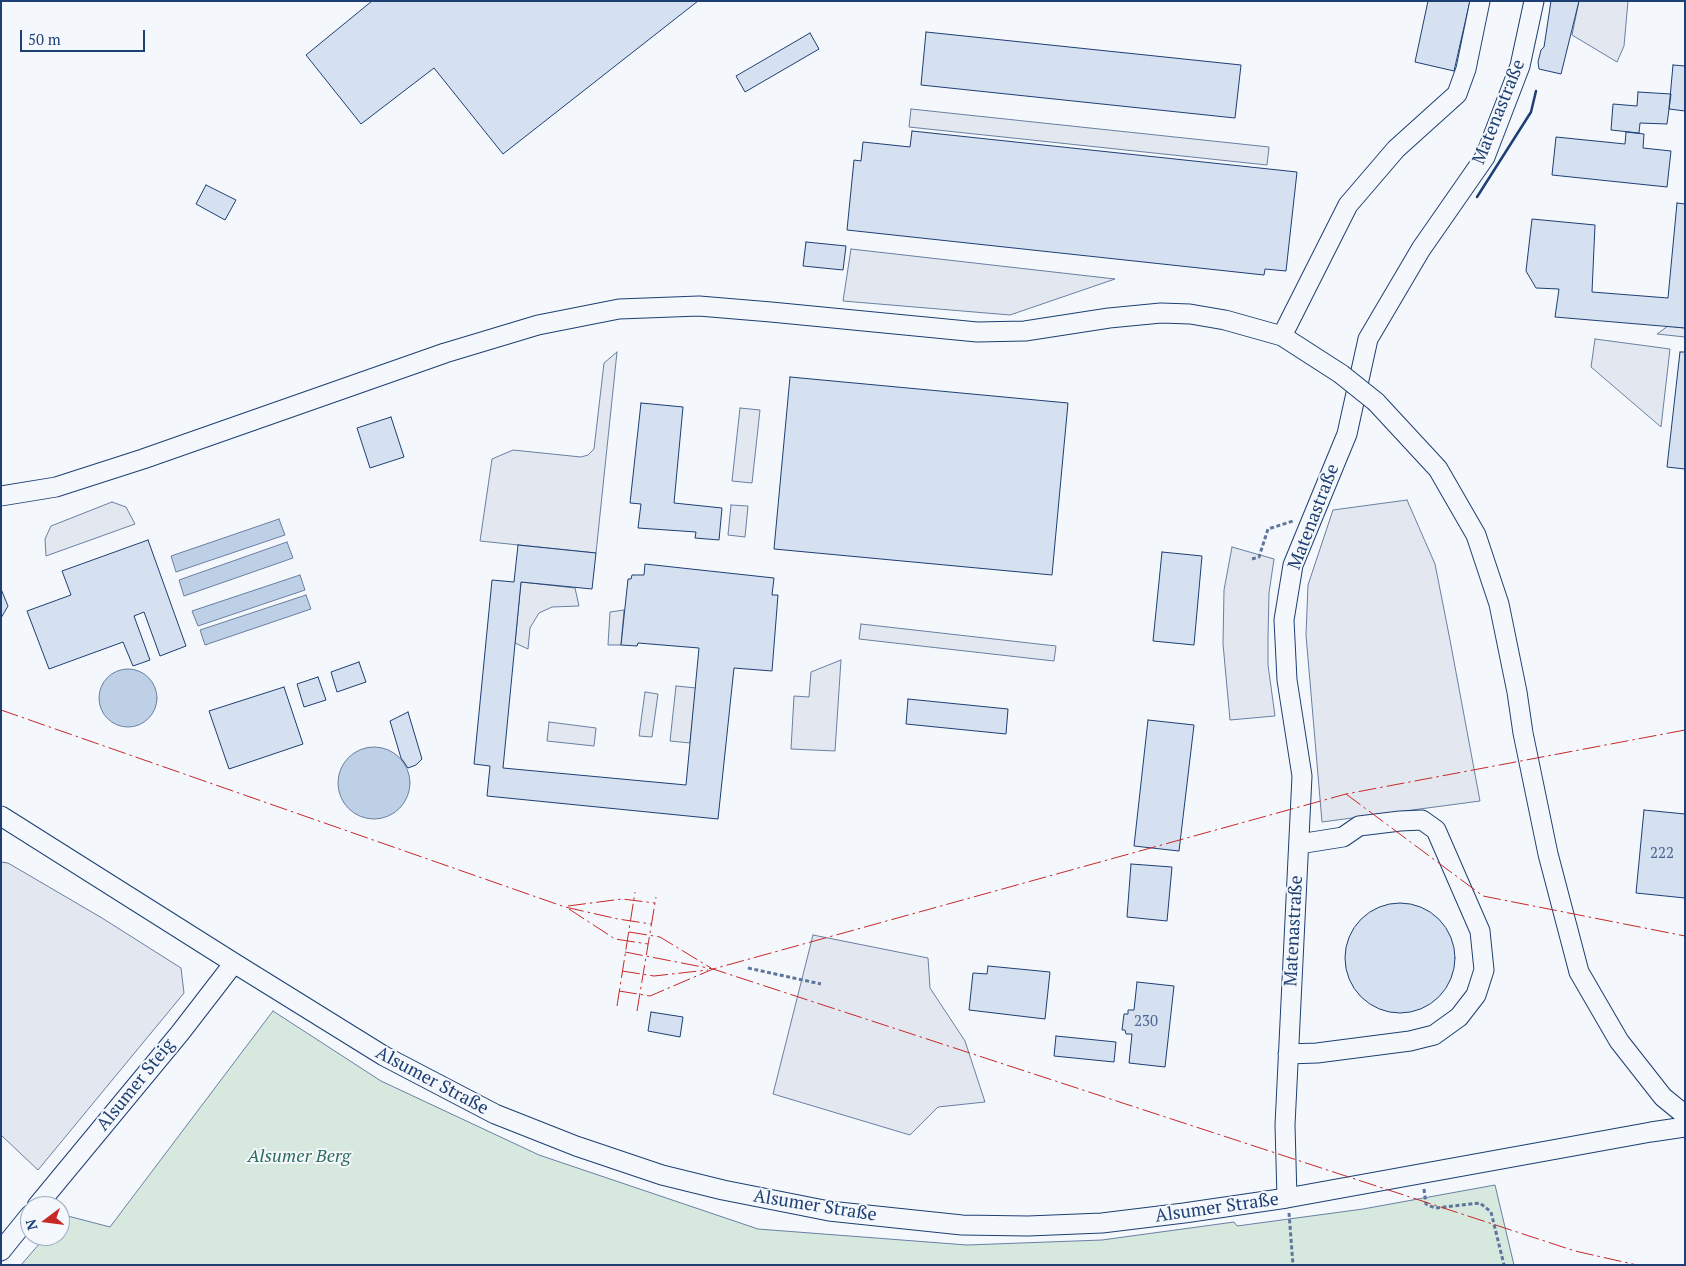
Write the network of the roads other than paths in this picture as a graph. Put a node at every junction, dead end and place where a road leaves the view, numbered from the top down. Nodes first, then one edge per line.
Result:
1 (1480, 1) edge
2 (1534, 1) edge
3 (1282, 336) junction
4 (1, 496) edge
5 (1, 816) edge
6 (1, 823) edge
7 (28, 833) junction
8 (1299, 844) junction
9 (234, 963) junction
10 (1288, 1054) junction
11 (1685, 1115) edge
12 (1685, 1127) edge
13 (45, 1196) edge
14 (1287, 1198) junction
15 (20, 1227) edge
16 (1, 1251) edge

1 - 3 street
2 - 8 street, Matenastraße
3 - 4 street
3 - 11 street, bridge
5 - 7 street, Alsumer Straße
6 - 7 street, Alsumer Straße
7 - 9 street, Alsumer Straße
8 - 10 street, Matenastraße
8 - 10 street
9 - 13 street, Alsumer Steig
9 - 14 street, Alsumer Straße
10 - 14 street, Matenastraße
12 - 14 street, Alsumer Straße
15 - 16 street

